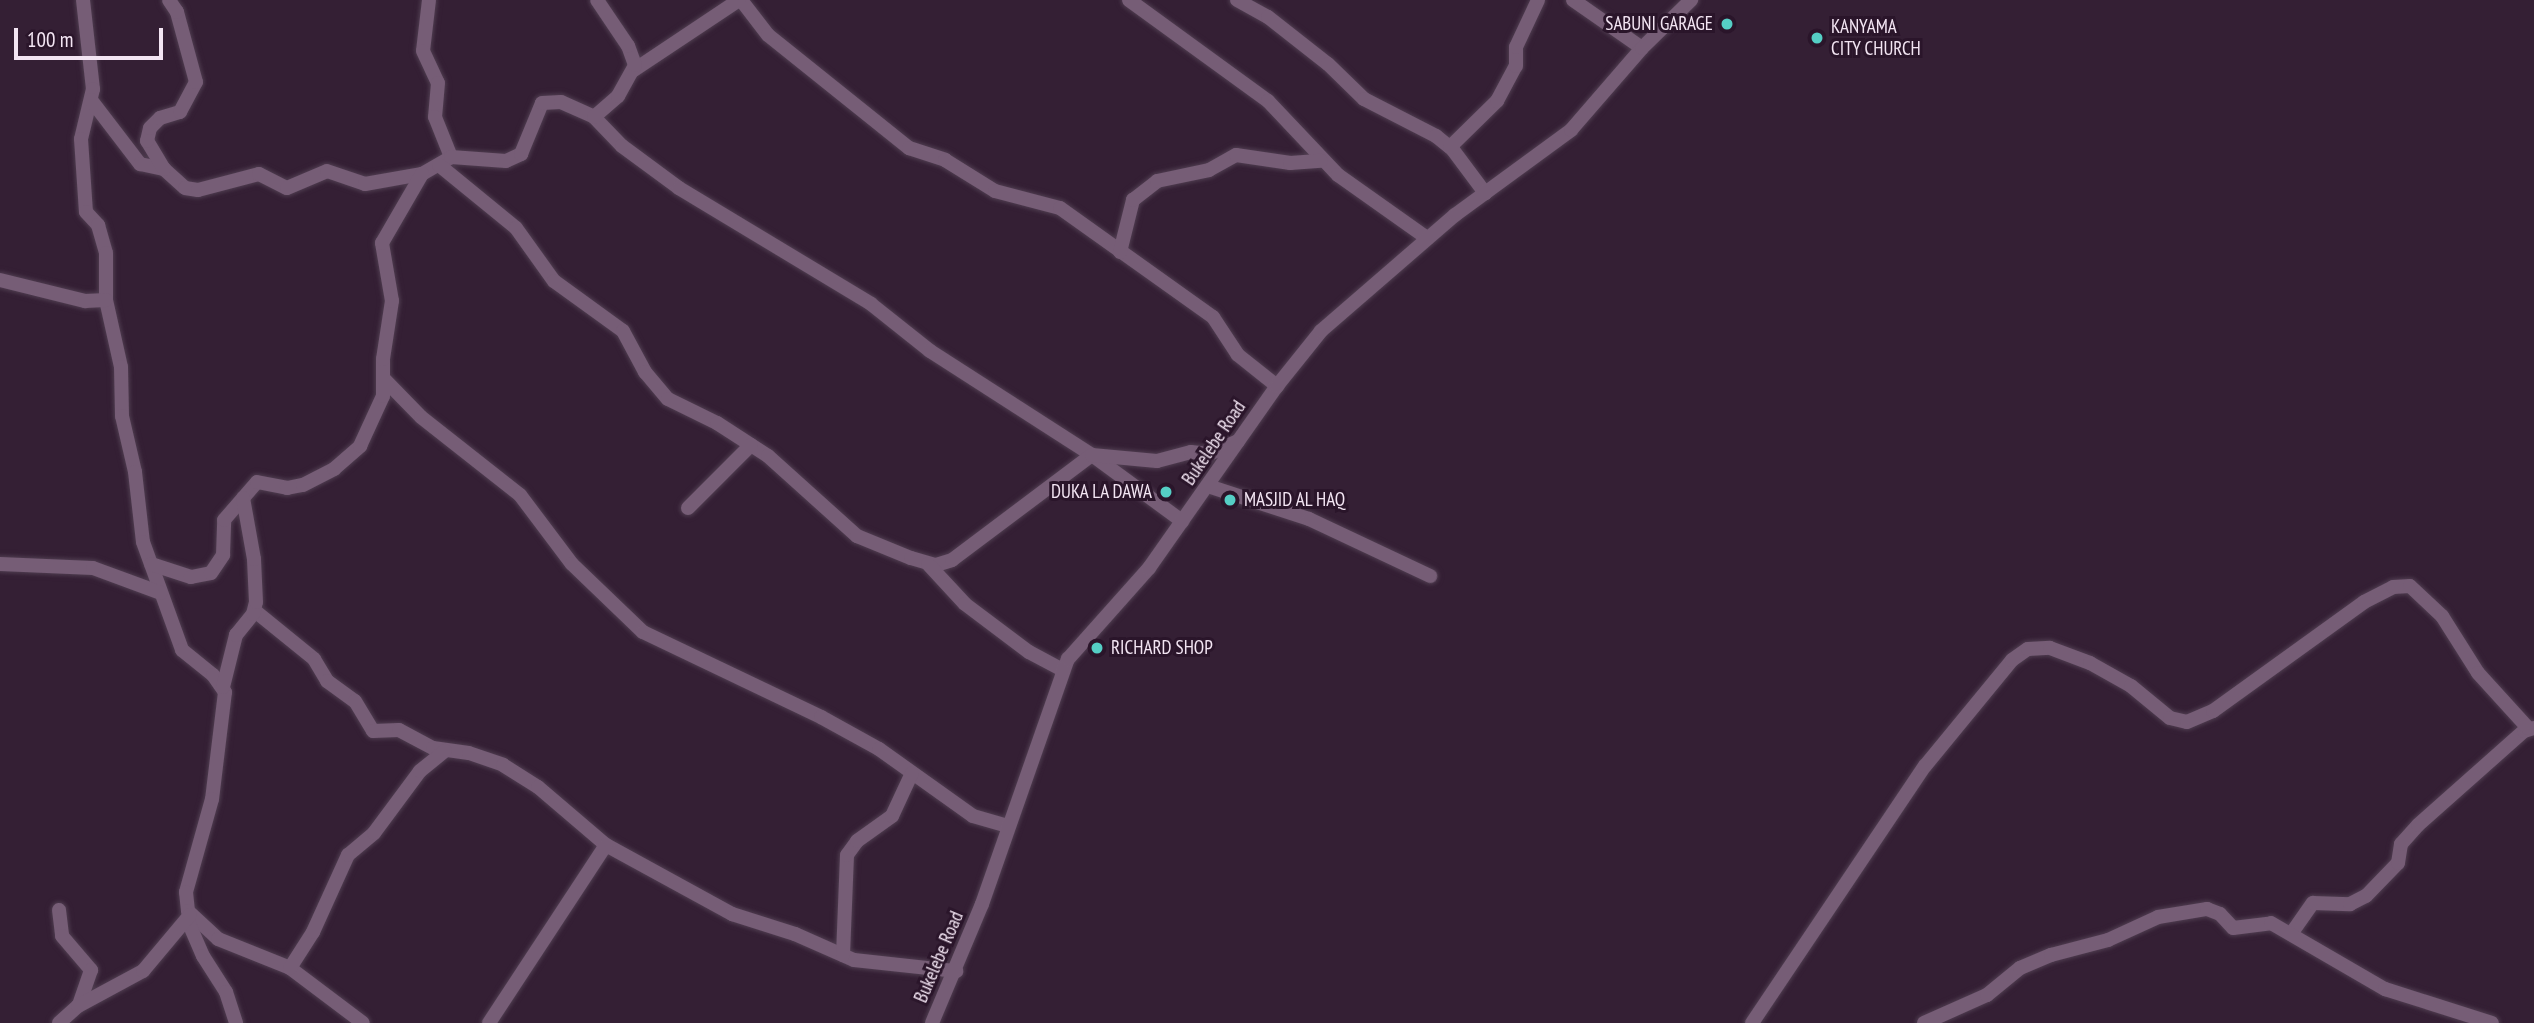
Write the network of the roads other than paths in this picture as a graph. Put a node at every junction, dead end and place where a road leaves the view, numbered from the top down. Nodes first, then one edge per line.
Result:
1 (83, 0) edge
2 (169, 0) edge
3 (429, 0) edge
4 (597, 0) edge
5 (740, 0) edge
6 (1129, 0) edge
7 (1237, 0) edge
8 (1538, 0) edge
9 (1573, 0) edge
10 (1683, 3) edge
11 (1642, 48) junction
12 (634, 70) junction
13 (91, 100) junction
14 (594, 117) junction
15 (1450, 147) junction
16 (445, 161) junction
17 (1321, 161) junction
18 (164, 169) junction
19 (422, 174) junction
20 (1485, 193) junction
21 (1427, 238) junction
22 (1120, 252) junction
23 (0, 280) edge
24 (106, 300) junction
25 (383, 378) junction
26 (1277, 386) junction
27 (1238, 441) junction
28 (751, 445) junction
29 (1093, 455) junction
30 (1208, 486) junction
31 (243, 498) junction
32 (688, 508) dead end
33 (1182, 521) junction
34 (0, 564) edge
35 (151, 564) junction
36 (928, 564) junction
37 (1430, 576) dead end
38 (162, 593) junction
39 (255, 611) junction
40 (1063, 670) junction
41 (223, 687) junction
42 (2531, 728) edge
43 (445, 751) junction
44 (912, 773) junction
45 (1009, 826) junction
46 (606, 845) junction
47 (59, 910) dead end
48 (188, 917) junction
49 (2291, 934) junction
50 (843, 955) junction
51 (290, 968) junction
52 (956, 971) junction
53 (79, 1006) junction
54 (59, 1023) edge
55 (236, 1023) edge
56 (363, 1023) edge
57 (489, 1023) edge
58 (932, 1023) edge
59 (1752, 1023) edge
60 (1924, 1023) edge
61 (2492, 1023) edge

1 - 13 street
2 - 18 street
3 - 16 street
4 - 12 street
5 - 12 street
5 - 22 street
6 - 17 street
7 - 15 street
8 - 15 street
9 - 11 street
10 - 11 street, Bukelebe Road
11 - 20 street, Bukelebe Road
12 - 14 street
13 - 18 street
13 - 24 street
14 - 16 street
14 - 29 street
15 - 20 street
16 - 19 street
16 - 28 street
17 - 21 street
17 - 22 street
18 - 19 street
19 - 25 street
20 - 21 street, Bukelebe Road
21 - 26 street, Bukelebe Road
22 - 26 street
23 - 24 street
24 - 35 street
25 - 31 street
25 - 44 street
26 - 27 street, Bukelebe Road
27 - 29 street
27 - 30 street, Bukelebe Road
28 - 32 street
28 - 36 street
29 - 33 street
29 - 36 street
30 - 33 street, Bukelebe Road
30 - 37 street
31 - 35 street
31 - 39 street
33 - 40 street, Bukelebe Road
34 - 38 street
35 - 38 street
36 - 40 street
38 - 41 street
39 - 41 street
39 - 43 street
40 - 45 street, Bukelebe Road
41 - 48 street
42 - 49 street
42 - 59 street
43 - 46 street
43 - 51 street
44 - 45 street
44 - 50 street
45 - 52 street, Bukelebe Road
46 - 50 street
46 - 57 street
47 - 53 street
48 - 51 street
48 - 53 street
48 - 55 street
49 - 60 street
49 - 61 street
50 - 52 street
51 - 56 street
52 - 58 street, Bukelebe Road
53 - 54 street

